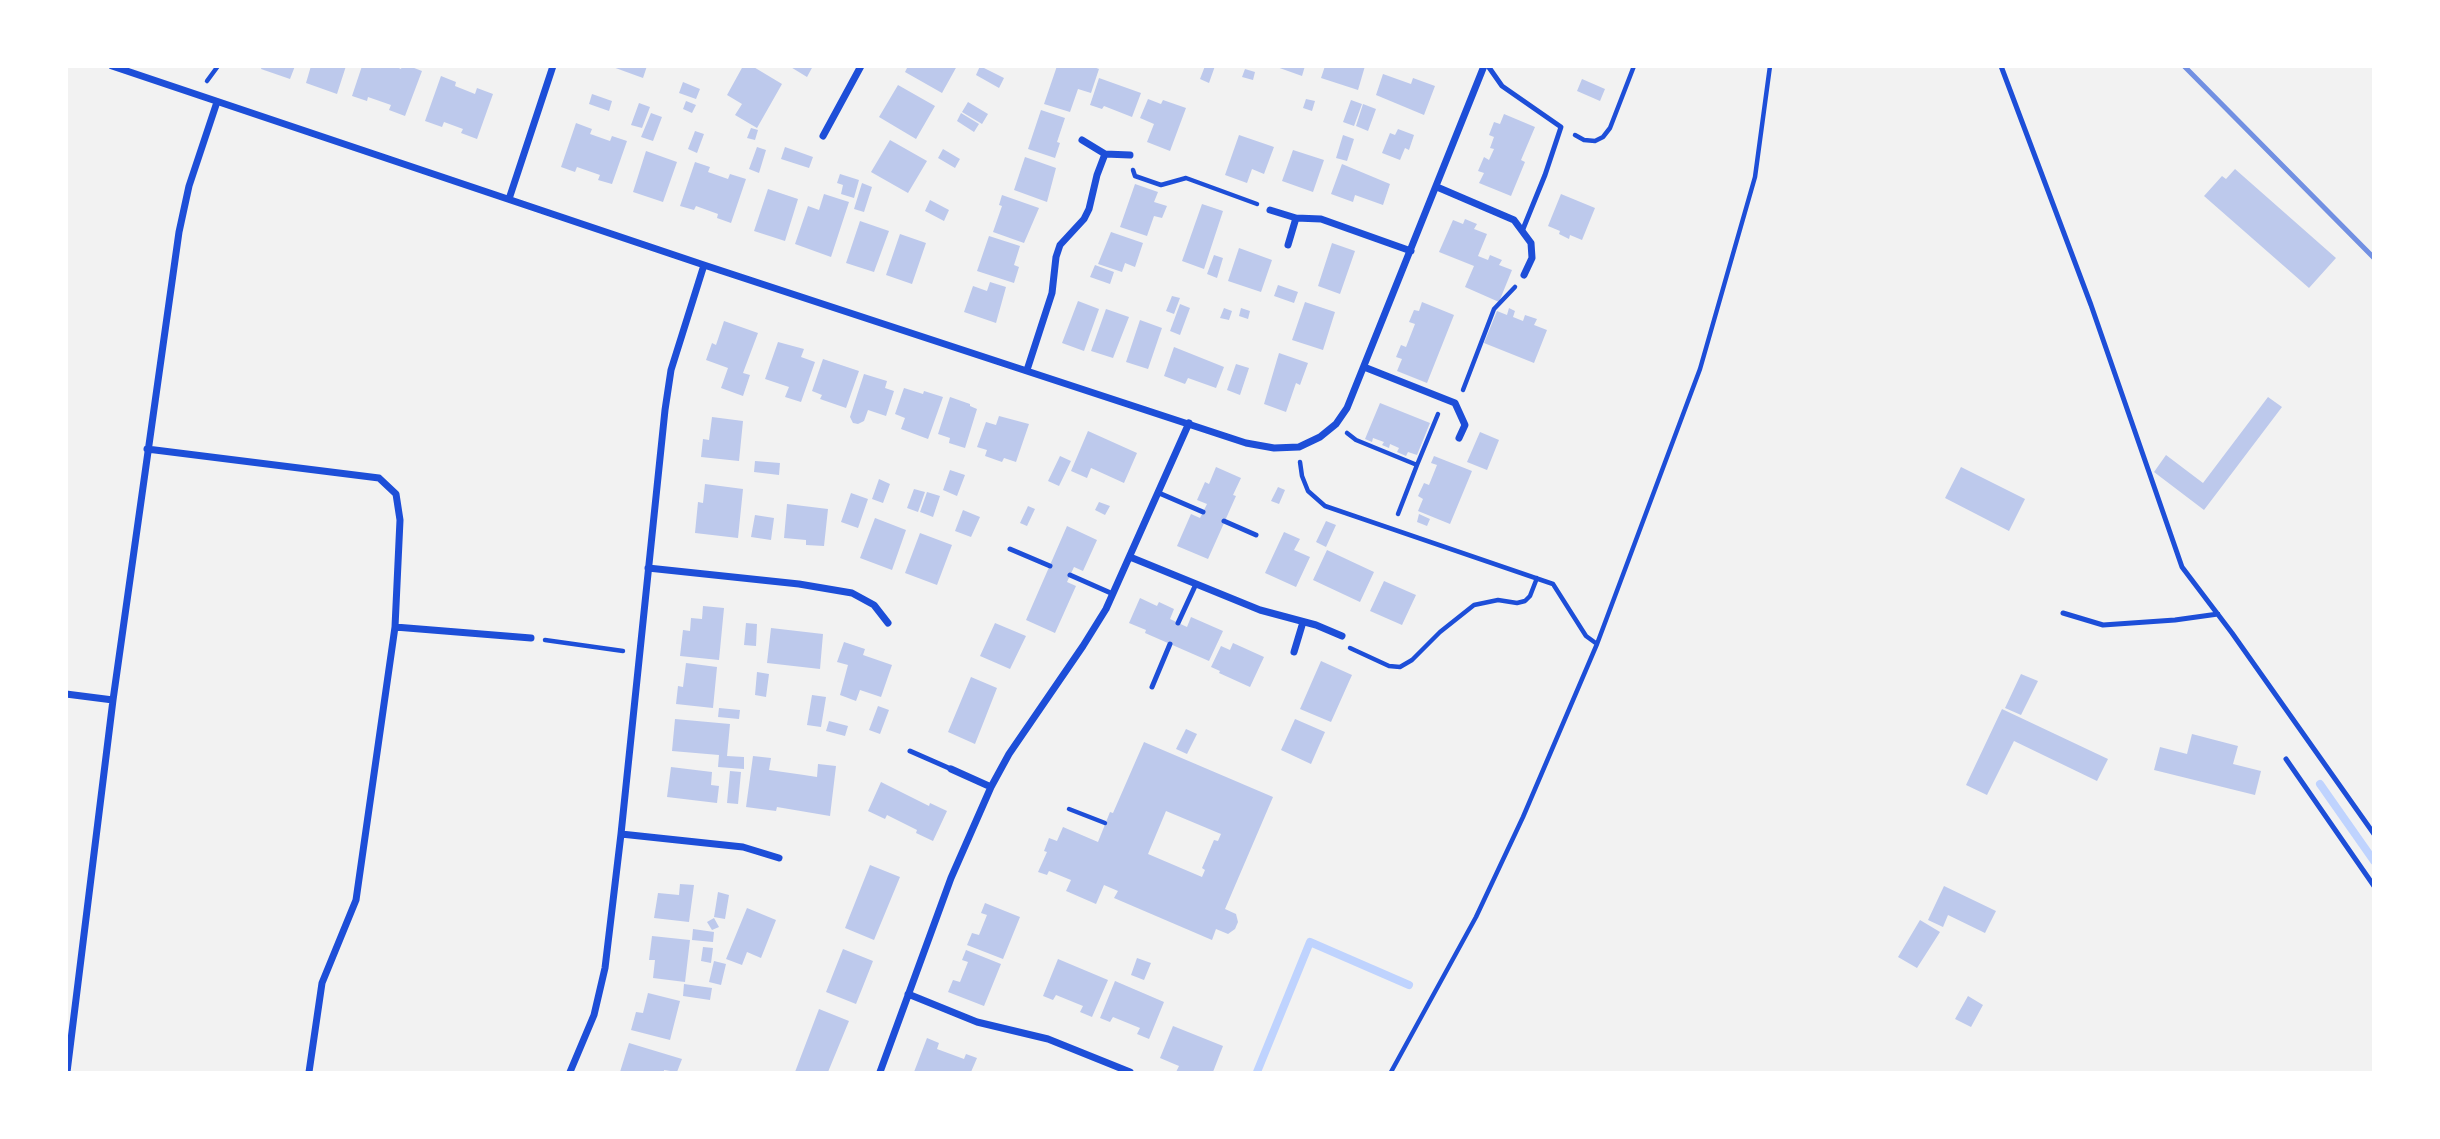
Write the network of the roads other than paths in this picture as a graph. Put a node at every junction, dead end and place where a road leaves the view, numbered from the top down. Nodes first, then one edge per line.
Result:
1 (112, 66) edge
2 (553, 66) edge
3 (861, 66) edge
4 (1486, 66) edge
5 (2001, 66) edge
6 (217, 102) junction
7 (822, 136) dead end
8 (1082, 139) dead end
9 (1105, 155) junction
10 (1130, 155) road end
11 (1437, 187) junction
12 (509, 199) junction
13 (1270, 211) road end
14 (1296, 218) junction
15 (1522, 229) junction
16 (1288, 245) dead end
17 (1411, 251) junction
18 (704, 265) junction
19 (1524, 275) road end
20 (1364, 367) junction
21 (1027, 370) junction
22 (1189, 423) junction
23 (1459, 438) dead end
24 (147, 449) junction
25 (1159, 493) junction
26 (1203, 512) dead end
27 (1224, 521) dead end
28 (1256, 534) dead end
29 (1010, 549) dead end
30 (1130, 557) junction
31 (1049, 566) dead end
32 (648, 568) junction
33 (1070, 575) dead end
34 (1196, 584) junction
35 (1113, 594) junction
36 (2063, 613) dead end
37 (2218, 614) junction
38 (1303, 622) junction
39 (888, 623) dead end
40 (1178, 623) dead end
41 (395, 627) junction
42 (1342, 636) road end
43 (531, 638) road end
44 (1170, 644) dead end
45 (1294, 652) dead end
46 (1152, 687) dead end
47 (66, 694) edge
48 (113, 700) junction
49 (910, 751) dead end
50 (2286, 759) dead end
51 (951, 769) joint
52 (990, 787) junction
53 (621, 834) junction
54 (2374, 834) edge
55 (779, 858) dead end
56 (2374, 886) edge
57 (908, 994) junction
58 (1115, 1070) edge
59 (67, 1073) edge
60 (309, 1073) edge
61 (570, 1073) edge
62 (880, 1073) edge
63 (1130, 1073) edge

1 - 6 street
2 - 12 street
3 - 7 street
4 - 11 street
4 - 15 lane
5 - 37 lane
6 - 12 street
6 - 24 street
8 - 9 street
9 - 10 street
9 - 21 street
11 - 15 street
11 - 17 street
12 - 18 street
13 - 14 street
14 - 16 street
14 - 17 street
15 - 19 street
17 - 20 street
18 - 21 street
18 - 32 street
20 - 22 street
20 - 23 street
21 - 22 street
22 - 25 street
24 - 41 street
24 - 48 street
25 - 26 lane
25 - 30 street
27 - 28 lane
29 - 31 lane
30 - 34 street
30 - 35 street
32 - 39 street
32 - 53 street
33 - 35 lane
34 - 38 street
34 - 40 lane
35 - 52 street
36 - 37 lane
37 - 54 lane
38 - 42 street
38 - 45 street
41 - 43 street
41 - 60 street
44 - 46 lane
47 - 48 street
48 - 59 street
49 - 51 lane
50 - 56 lane
51 - 52 street
52 - 57 street
53 - 55 street
53 - 61 street
57 - 58 street
57 - 62 street
58 - 63 street

